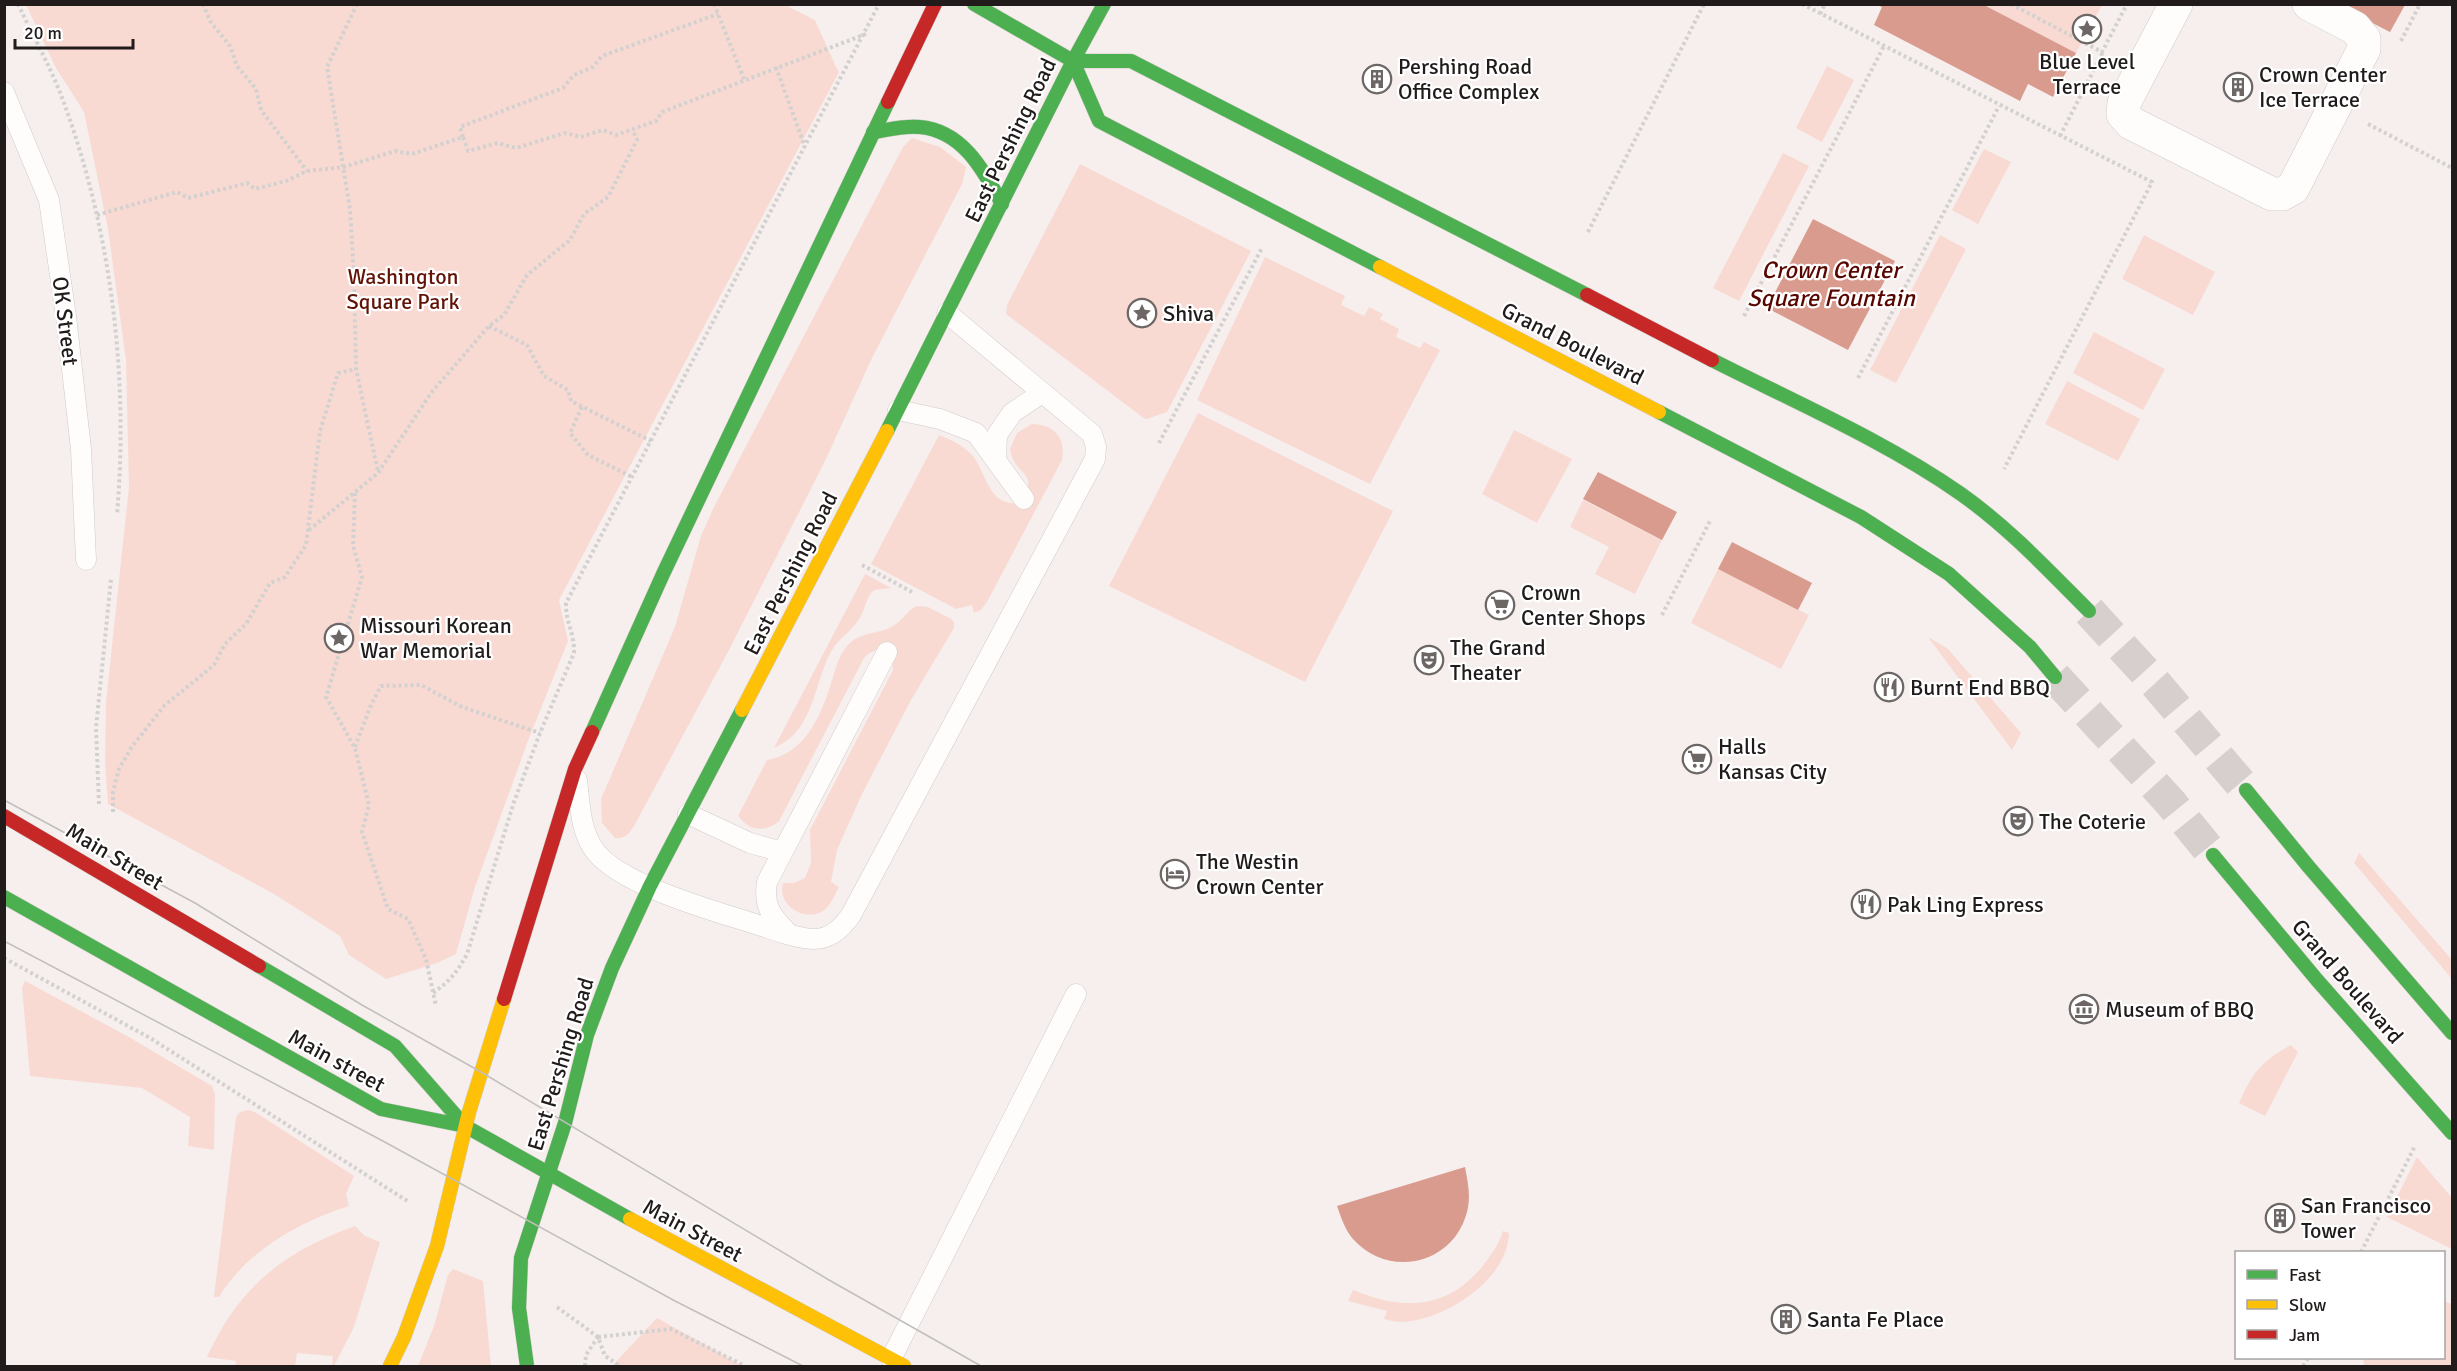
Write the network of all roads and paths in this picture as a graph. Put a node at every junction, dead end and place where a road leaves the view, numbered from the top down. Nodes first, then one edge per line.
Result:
1 (203, 4) edge
2 (357, 4) edge
3 (714, 4) edge
4 (879, 4) edge
5 (935, 4) edge
6 (974, 4) edge
7 (1104, 4) edge
8 (1704, 4) edge
9 (1802, 4) edge
10 (1825, 4) edge
11 (2011, 4) edge
12 (2127, 4) edge
13 (2176, 4) edge
14 (2309, 4) edge
15 (2420, 4) edge
16 (718, 14) junction
17 (1820, 14) junction
18 (866, 34) junction
19 (1884, 46) junction
20 (2397, 51) dead end
21 (2102, 52) junction
22 (1073, 61) junction
23 (776, 67) junction
24 (744, 79) junction
25 (4, 92) edge
26 (1999, 106) junction
27 (2361, 120) dead end
28 (633, 130) junction
29 (873, 132) junction
30 (2060, 136) junction
31 (463, 137) junction
32 (806, 147) junction
33 (344, 167) junction
34 (2452, 168) edge
35 (307, 171) junction
36 (1002, 204) junction
37 (97, 215) dead end
38 (1588, 232) dead end
39 (1262, 248) dead end
40 (947, 313) junction
41 (1744, 316) dead end
42 (489, 326) junction
43 (356, 369) junction
44 (1858, 378) dead end
45 (1042, 393) junction
46 (582, 407) junction
47 (898, 410) junction
48 (651, 441) junction
49 (1159, 442) dead end
50 (996, 460) junction
51 (2004, 469) dead end
52 (378, 472) junction
53 (632, 477) junction
54 (355, 493) junction
55 (1024, 499) dead end
56 (1711, 519) dead end
57 (309, 531) junction
58 (86, 560) dead end
59 (862, 566) dead end
60 (912, 592) dead end
61 (2089, 611) tunnel mouth
62 (1662, 615) dead end
63 (887, 652) dead end
64 (2055, 677) tunnel mouth
65 (540, 733) junction
66 (355, 748) junction
67 (575, 769) junction
68 (2246, 790) tunnel mouth
69 (113, 812) dead end
70 (688, 814) junction
71 (4, 816) edge
72 (782, 852) junction
73 (2213, 855) tunnel mouth
74 (650, 886) junction
75 (5, 897) edge
76 (203, 933) joint
77 (789, 934) junction
78 (4, 958) edge
79 (433, 993) junction
80 (1076, 994) dead end
81 (436, 1006) dead end
82 (2452, 1033) edge
83 (465, 1126) junction
84 (2452, 1133) edge
85 (2415, 1146) dead end
86 (547, 1174) junction
87 (397, 1194) dead end
88 (2362, 1251) edge
89 (598, 1336) junction
90 (897, 1363) edge
91 (390, 1366) edge
92 (526, 1366) edge
93 (585, 1366) edge
94 (620, 1366) edge
95 (745, 1366) edge

1 - 35 path
2 - 33 path
3 - 16 path
4 - 18 path
5 - 29 main road
6 - 22 main road
7 - 22 main road, East Pershing Road
8 - 38 path
9 - 17 path
10 - 17 path
11 - 21 path
12 - 21 path
13 - 14 street
15 - 20 path
16 - 24 path
16 - 31 path
17 - 19 path
18 - 23 path
18 - 32 path
19 - 26 path
19 - 41 path
21 - 30 path
22 - 36 main road, East Pershing Road
22 - 61 main road
22 - 64 main road, Grand Boulevard
23 - 24 path
23 - 32 path
24 - 28 path
25 - 58 lane, OK Street
26 - 30 path
26 - 44 path
27 - 34 path
28 - 31 path
28 - 42 path
29 - 36 main road
29 - 67 main road
30 - 51 path
31 - 33 path
32 - 48 path
33 - 35 path
33 - 43 path
35 - 37 path
36 - 40 main road, East Pershing Road
39 - 49 path
40 - 45 lane
40 - 47 main road, East Pershing Road
42 - 46 path
42 - 52 path
43 - 52 path
43 - 57 path
45 - 50 lane
45 - 77 lane
46 - 48 path
46 - 53 path
47 - 50 lane
47 - 70 main road, East Pershing Road
48 - 53 path
50 - 55 lane
52 - 54 path
53 - 65 path
54 - 57 path
54 - 66 path
56 - 62 path
57 - 69 path
59 - 60 path
63 - 72 lane
65 - 66 path
65 - 79 path
66 - 79 path
67 - 74 lane
67 - 83 main road
68 - 82 main road, Grand Boulevard
70 - 72 lane
70 - 74 main road, East Pershing Road
71 - 76 main road, Main Street
72 - 77 lane
73 - 84 main road, Grand Boulevard
74 - 77 lane
74 - 86 main road, East Pershing Road
75 - 83 main road, Main street
76 - 83 main road, Main street
78 - 87 path
79 - 81 path
80 - 90 lane
83 - 86 main road, Main Street
83 - 91 main road
85 - 88 path
86 - 90 main road, Main Street
86 - 92 main road, East Pershing Road
89 - 93 path
89 - 94 path
89 - 95 path

